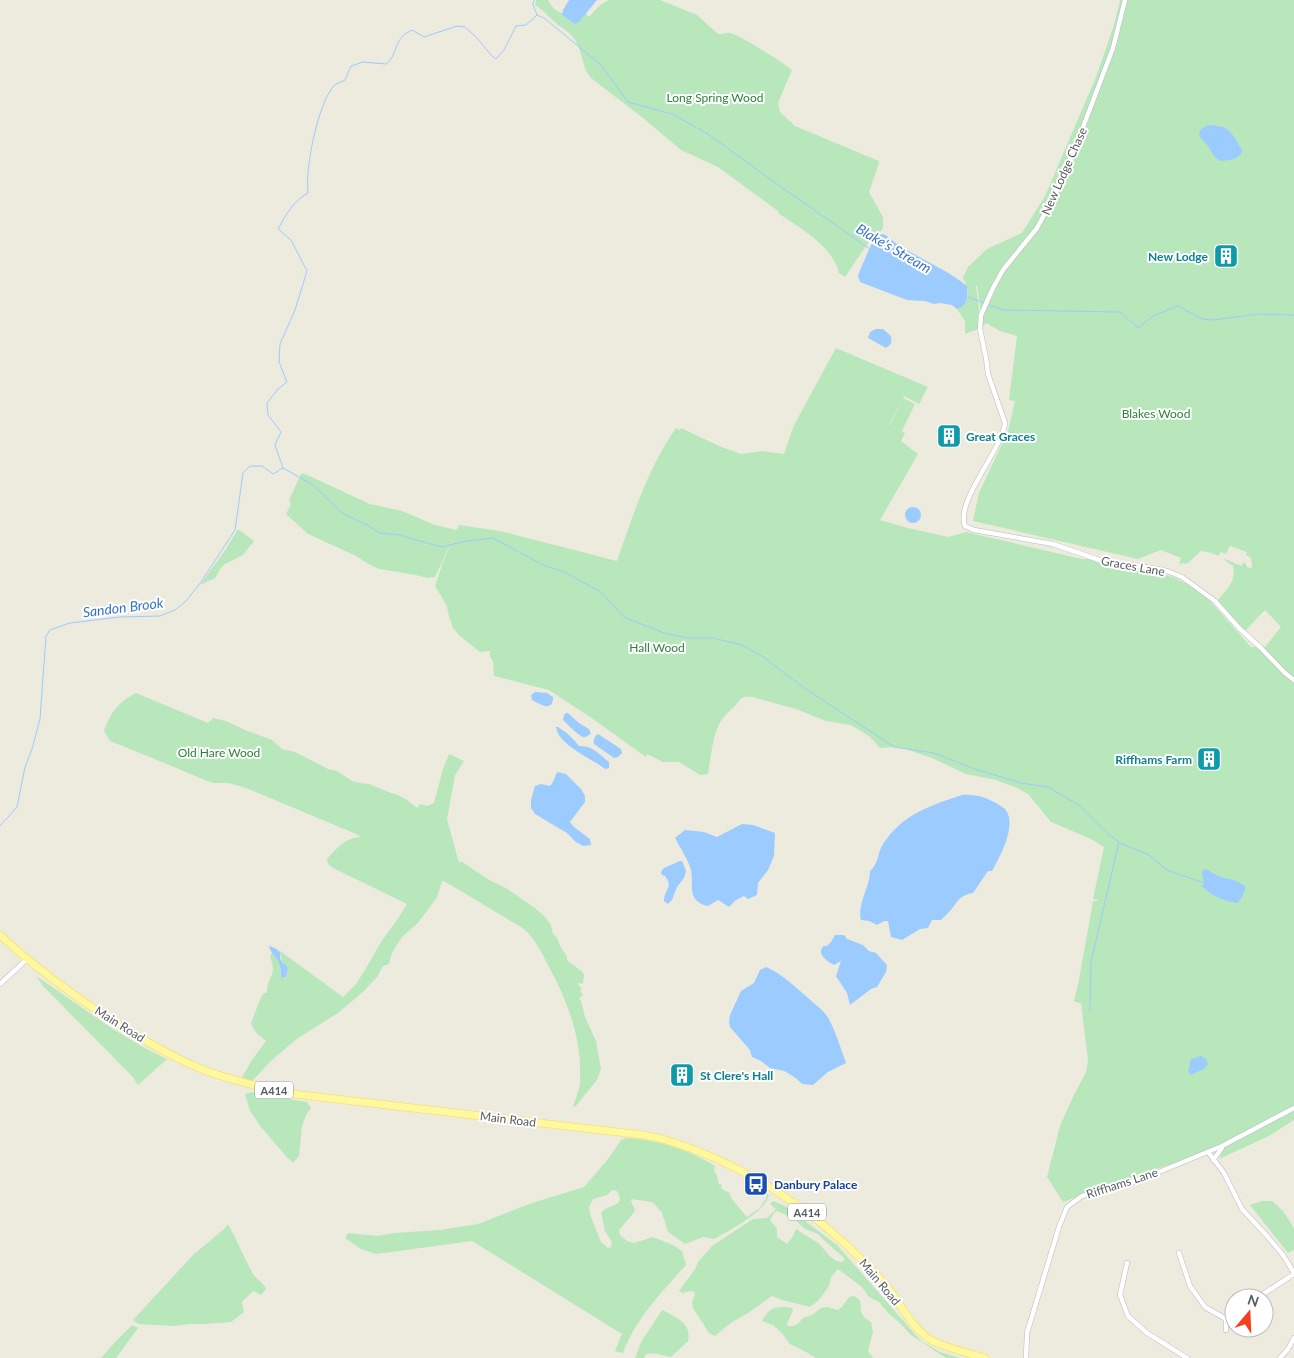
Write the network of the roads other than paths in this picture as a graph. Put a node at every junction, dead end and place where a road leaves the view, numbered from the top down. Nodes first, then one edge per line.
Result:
1 (1125, 0) edge
2 (966, 526) joint
3 (1294, 680) edge
4 (0, 935) edge
5 (27, 959) junction
6 (0, 984) edge
7 (1294, 1108) edge
8 (1222, 1146) junction
9 (1208, 1152) junction
10 (1213, 1160) junction
11 (1179, 1253) dead end
12 (1127, 1263) dead end
13 (1294, 1273) edge
14 (1272, 1288) edge
15 (1224, 1317) edge
16 (1294, 1338) edge
17 (985, 1358) edge
18 (1026, 1358) edge
19 (1187, 1358) edge
20 (1280, 1358) edge

1 - 2 street, New Lodge Chase
2 - 3 street, Graces Lane
4 - 5 main road, Main Road / A414
5 - 6 street
5 - 17 main road, Main Road / A414
7 - 8 street, Riffhams Lane
8 - 9 street, Riffhams Lane
8 - 10 street
9 - 10 street
9 - 18 street, Riffhams Lane
10 - 13 street
11 - 15 street
12 - 19 street
13 - 14 street
16 - 20 street

